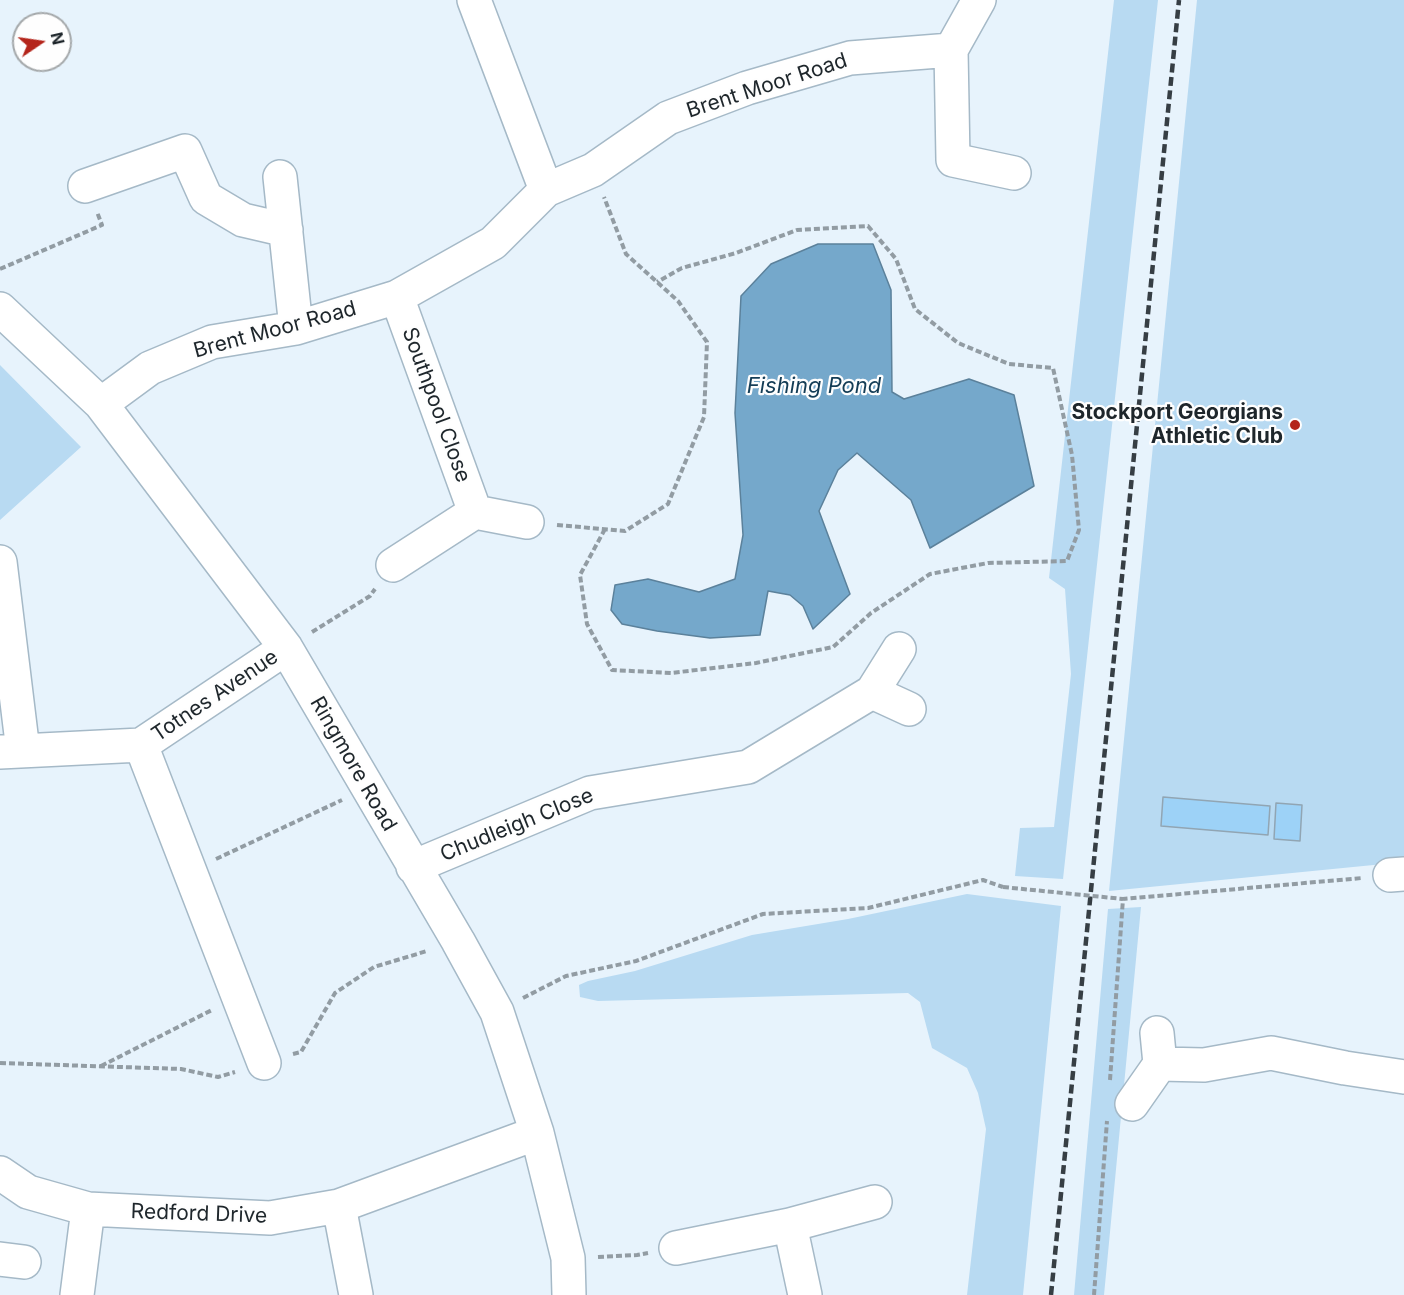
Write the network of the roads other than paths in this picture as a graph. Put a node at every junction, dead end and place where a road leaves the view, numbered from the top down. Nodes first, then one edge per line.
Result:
1 (474, 0) edge
2 (979, 0) edge
3 (951, 50) junction
4 (1014, 173) dead end
5 (280, 177) dead end
6 (85, 186) road end
7 (546, 190) junction
8 (286, 230) junction
9 (397, 297) junction
10 (0, 309) edge
11 (296, 328) junction
12 (101, 404) junction
13 (474, 512) junction
14 (527, 522) road end
15 (0, 562) edge
16 (393, 565) road end
17 (286, 648) junction
18 (899, 649) dead end
19 (872, 692) junction
20 (909, 709) dead end
21 (141, 745) junction
22 (11, 752) edge
23 (413, 867) junction
24 (264, 1063) dead end
25 (1404, 1077) edge
26 (1132, 1104) dead end
27 (537, 1133) junction
28 (0, 1173) edge
29 (875, 1202) dead end
30 (339, 1206) junction
31 (88, 1209) junction
32 (790, 1225) junction
33 (676, 1248) road end
34 (77, 1295) edge
35 (356, 1295) edge
36 (569, 1295) edge
37 (806, 1295) edge

1 - 7 street
2 - 3 street
3 - 4 street
3 - 7 street, Brent Moor Road
5 - 8 street
6 - 8 street
7 - 9 street, Brent Moor Road
8 - 11 street
9 - 11 street, Brent Moor Road
9 - 13 street, Southpool Close
10 - 12 street, Ringmore Road
11 - 12 street, Brent Moor Road
12 - 17 street, Ringmore Road
13 - 14 street
13 - 16 street
15 - 22 street
17 - 21 street, Totnes Avenue
17 - 23 street, Ringmore Road
18 - 19 street, Chudleigh Close
19 - 20 street
19 - 23 street, Chudleigh Close
21 - 22 street, Totnes Avenue
21 - 24 street
23 - 27 street, Ringmore Road
25 - 26 street
27 - 30 street, Redford Drive
27 - 36 street, Ringmore Road
28 - 31 street, Redford Drive
29 - 32 street
30 - 31 street, Redford Drive
30 - 35 street
31 - 34 street
32 - 33 street
32 - 37 street

